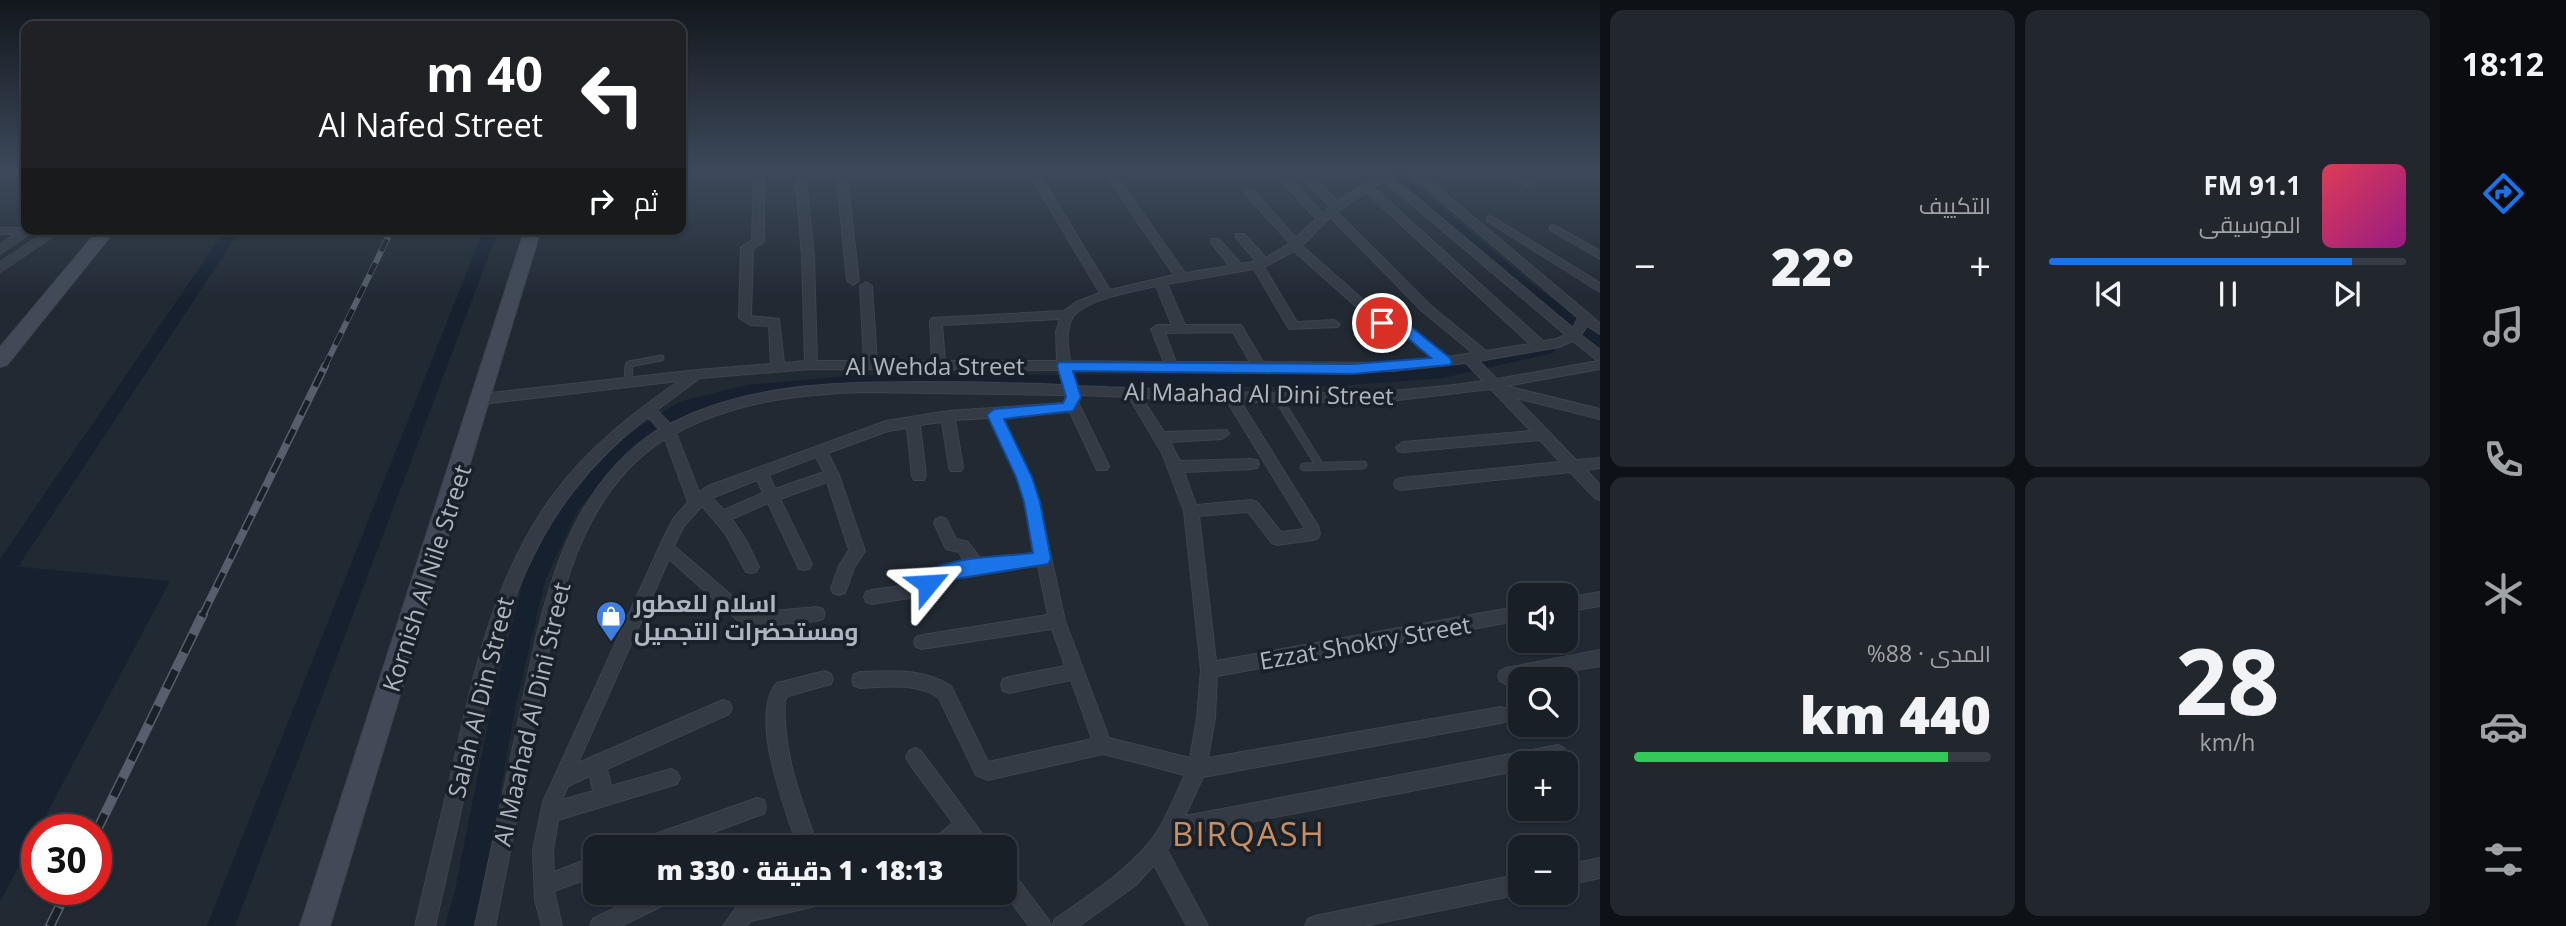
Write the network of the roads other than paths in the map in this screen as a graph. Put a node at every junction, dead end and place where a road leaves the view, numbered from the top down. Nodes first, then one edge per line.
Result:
1 (758, 213) edge
2 (804, 213) edge
3 (846, 213) edge
4 (1058, 213) edge
5 (1137, 213) edge
6 (1267, 213) edge
7 (1330, 213) joint
8 (1395, 213) edge
9 (1429, 213) edge
10 (1461, 213) edge
11 (1491, 219) dead end
12 (1554, 228) dead end
13 (21, 230) edge
14 (0, 231) edge
15 (22, 235) edge
16 (50, 235) edge
17 (91, 235) edge
18 (103, 235) edge
19 (531, 235) edge
20 (1240, 236) dead end
21 (1216, 241) dead end
22 (1296, 246) junction
23 (0, 251) edge
24 (1600, 256) edge
25 (1260, 264) junction
26 (1238, 268) junction
27 (0, 270) edge
28 (1183, 279) junction
29 (853, 281) dead end
30 (1161, 284) junction
31 (866, 286) dead end
32 (1600, 288) edge
33 (1107, 294) junction
34 (1068, 315) junction
35 (1584, 317) junction
36 (1334, 324) dead end
37 (1180, 328) junction
38 (1600, 330) edge
39 (1574, 336) junction
40 (0, 343) edge
41 (1539, 346) junction
42 (1476, 357) junction
43 (1600, 357) edge
44 (660, 358) dead end
45 (0, 360) edge
46 (1445, 362) junction
47 (872, 364) junction
48 (939, 364) junction
49 (811, 365) junction
50 (1600, 365) edge
51 (778, 366) junction
52 (1065, 366) junction
53 (1172, 367) junction
54 (1260, 368) junction
55 (697, 374) junction
56 (628, 382) junction
57 (1497, 387) junction
58 (1132, 392) junction
59 (1071, 396) junction
60 (1231, 396) junction
61 (1278, 398) junction
62 (482, 399) junction
63 (648, 409) junction
64 (1600, 414) edge
65 (994, 415) junction
66 (948, 416) junction
67 (913, 420) junction
68 (668, 430) junction
69 (1222, 434) dead end
70 (1543, 435) junction
71 (1161, 437) junction
72 (1403, 447) dead end
73 (819, 450) junction
74 (1600, 463) edge
75 (1252, 464) dead end
76 (1363, 465) dead end
77 (1102, 466) dead end
78 (1320, 466) junction
79 (1573, 466) junction
80 (956, 467) dead end
81 (1176, 467) junction
82 (1304, 467) dead end
83 (760, 472) junction
84 (832, 475) junction
85 (919, 476) dead end
86 (1401, 484) dead end
87 (1600, 494) edge
88 (771, 496) junction
89 (698, 500) junction
90 (1191, 511) junction
91 (723, 517) junction
92 (941, 523) dead end
93 (666, 548) junction
94 (1042, 559) junction
95 (804, 564) dead end
96 (751, 567) dead end
97 (977, 567) junction
98 (839, 588) dead end
99 (872, 597) dead end
100 (1600, 599) edge
101 (1578, 603) edge
102 (817, 614) dead end
103 (1508, 615) edge
104 (1057, 621) junction
105 (922, 642) dead end
106 (1600, 658) edge
107 (1209, 670) junction
108 (1074, 672) junction
109 (1507, 676) dead end
110 (825, 679) dead end
111 (860, 680) dead end
112 (1009, 685) dead end
113 (723, 708) dead end
114 (1502, 715) dead end
115 (1103, 745) junction
116 (915, 757) dead end
117 (597, 764) junction
118 (1508, 764) edge
119 (1197, 769) junction
120 (671, 778) dead end
121 (562, 780) junction
122 (604, 798) junction
123 (757, 807) dead end
124 (550, 813) junction
125 (966, 825) junction
126 (1170, 828) junction
127 (680, 835) edge
128 (804, 835) edge
129 (954, 835) edge
130 (973, 835) edge
131 (1156, 849) junction
132 (1600, 868) edge
133 (583, 870) edge
134 (1578, 873) edge
135 (544, 885) junction
136 (1508, 887) edge
137 (1017, 894) edge
138 (643, 905) edge
139 (776, 905) edge
140 (315, 926) edge
141 (425, 926) edge
142 (485, 926) edge
143 (552, 926) edge
144 (600, 926) edge
145 (733, 926) edge
146 (1041, 926) edge
147 (1062, 926) edge
148 (1198, 926) edge
149 (1315, 926) edge

1 - 51 street
2 - 49 street
3 - 29 street
4 - 33 street
5 - 28 street
6 - 22 street
7 - 22 street
7 - 42 street
8 - 41 street
9 - 39 street
10 - 35 street
11 - 32 street
12 - 24 street
13 - 14 street
15 - 23 street
16 - 27 street
17 - 40 main road
18 - 45 main road
19 - 62 main road, Kornish Al Nile Street
20 - 25 street
21 - 26 street
22 - 25 street
22 - 46 street
25 - 26 street
25 - 36 street
26 - 28 street
28 - 30 street
30 - 33 street
30 - 37 street
31 - 47 street
33 - 34 street
34 - 48 street
34 - 52 street
35 - 38 street
35 - 39 street
37 - 53 street
37 - 54 street
39 - 41 street, Al Wehda Street
39 - 43 street
41 - 42 street, Al Wehda Street
42 - 46 street, Al Wehda Street
42 - 57 street
44 - 56 lane
46 - 54 street, Al Wehda Street
47 - 48 street, Al Wehda Street
47 - 49 street, Al Wehda Street
48 - 52 street, Al Wehda Street
49 - 51 street, Al Wehda Street
50 - 57 street, Al Maahad Al Dini Street
51 - 55 street, Al Wehda Street
52 - 53 street, Al Wehda Street
52 - 59 street
53 - 54 street, Al Wehda Street
55 - 56 street, Al Wehda Street
55 - 63 street, Salah Al Din Street
56 - 62 street, Al Wehda Street
57 - 61 street, Al Maahad Al Dini Street
57 - 64 street
57 - 70 street
58 - 59 street, Al Maahad Al Dini Street
58 - 60 street, Al Maahad Al Dini Street
58 - 71 street
59 - 65 street
59 - 68 street, Al Maahad Al Dini Street
59 - 77 street
60 - 61 street, Al Maahad Al Dini Street
60 - 90 street
61 - 78 lane
62 - 140 main road, Kornish Al Nile Street
63 - 68 street
63 - 141 street, Salah Al Din Street
65 - 66 street
65 - 94 street
66 - 67 street
66 - 80 street
67 - 73 street
67 - 85 street
68 - 89 street
68 - 142 street, Al Maahad Al Dini Street
69 - 71 street
70 - 72 street
70 - 79 street
71 - 81 street
73 - 83 street
73 - 84 street
74 - 79 street
75 - 81 street
76 - 78 lane
78 - 82 lane
79 - 86 street
79 - 87 street
81 - 90 street
83 - 88 street
83 - 89 street
84 - 88 street
84 - 98 street
88 - 91 street
88 - 95 street
89 - 91 street
89 - 93 street
90 - 107 street
91 - 96 street
92 - 97 street
93 - 102 street
93 - 121 street
94 - 97 street
94 - 104 street
97 - 99 street
100 - 101 street
103 - 107 street, Ezzat Shokry Street
104 - 105 street
104 - 108 street
106 - 109 street
107 - 119 street
108 - 112 street
108 - 115 street
110 - 128 street
111 - 115 street
113 - 117 street
114 - 119 street
115 - 119 street
116 - 125 street
117 - 121 street
117 - 122 street
118 - 126 street
119 - 126 street
120 - 122 street
121 - 124 street
122 - 124 street
123 - 127 street
124 - 135 street
125 - 129 street
125 - 130 street
126 - 131 street
131 - 147 street
131 - 148 street
132 - 134 street
133 - 135 street
135 - 143 street
136 - 149 street
137 - 146 street
138 - 144 street
139 - 145 street

